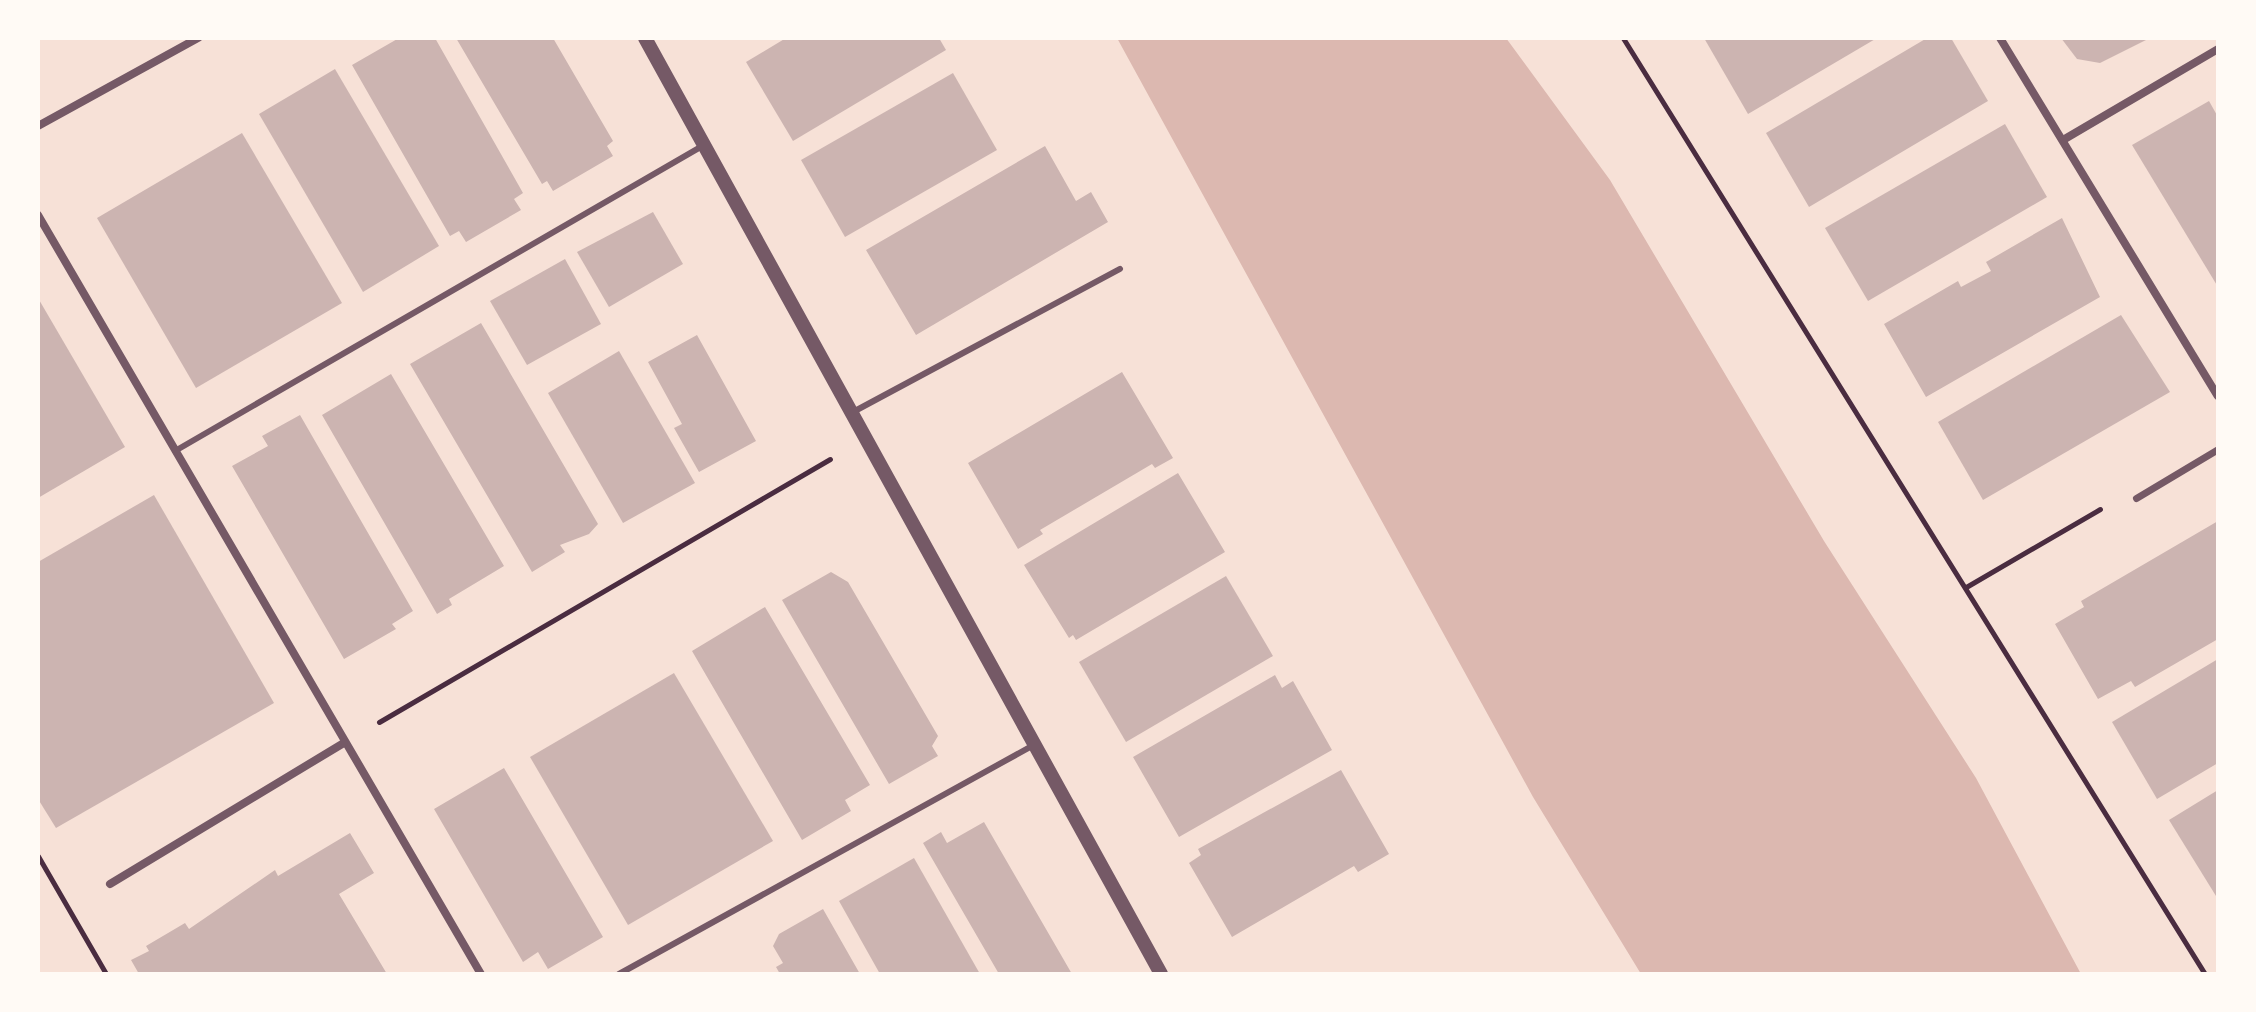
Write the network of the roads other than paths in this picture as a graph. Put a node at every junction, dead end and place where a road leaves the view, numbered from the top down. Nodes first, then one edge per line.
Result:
1 (198, 38) edge
2 (645, 38) edge
3 (2000, 38) edge
4 (2218, 49) edge
5 (38, 126) edge
6 (2063, 140) junction
7 (704, 145) junction
8 (38, 215) edge
9 (1120, 269) dead end
10 (2218, 396) edge
11 (853, 412) junction
12 (2218, 449) edge
13 (175, 451) junction
14 (2136, 498) road end
15 (344, 743) junction
16 (1035, 744) junction
17 (110, 884) dead end
18 (481, 974) edge
19 (619, 974) edge
20 (1161, 974) edge

1 - 5 street
2 - 7 street
3 - 6 street
4 - 6 street
6 - 10 street
7 - 11 street
7 - 13 lane
8 - 13 street
9 - 11 lane
11 - 16 street
12 - 14 street
13 - 15 street
15 - 17 street
15 - 18 street
16 - 19 lane
16 - 20 street

